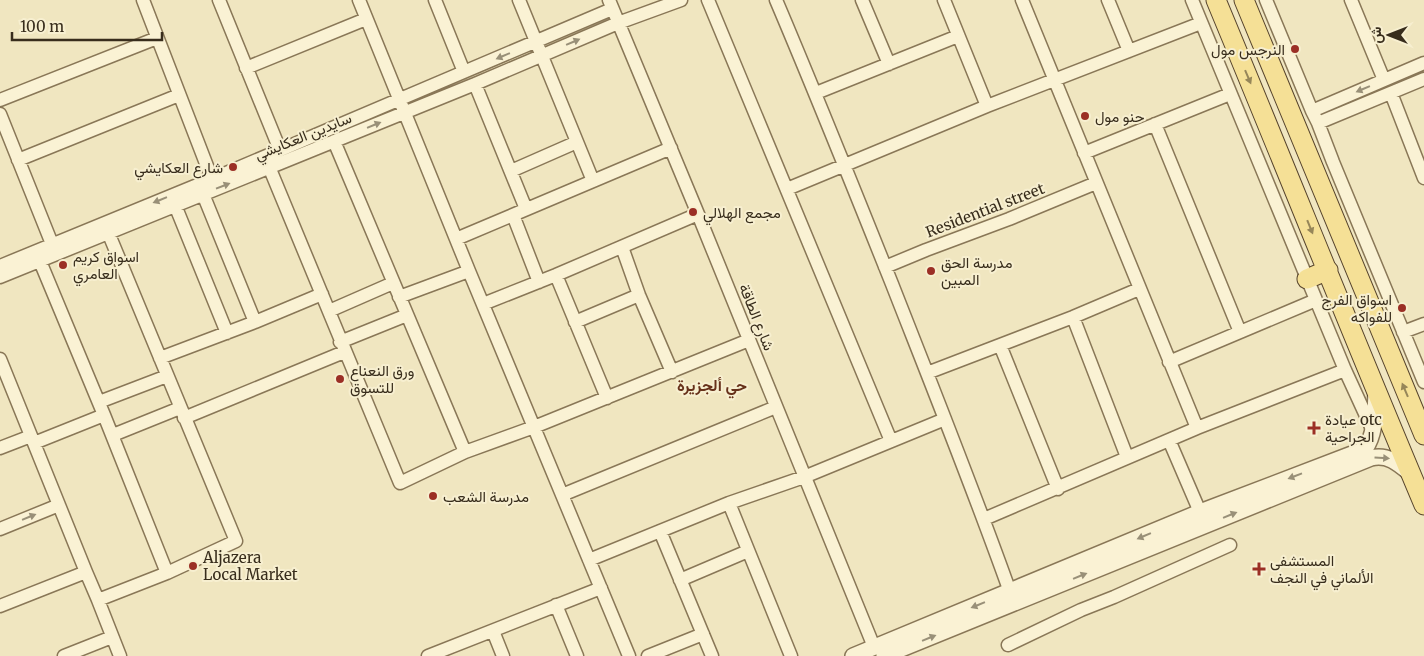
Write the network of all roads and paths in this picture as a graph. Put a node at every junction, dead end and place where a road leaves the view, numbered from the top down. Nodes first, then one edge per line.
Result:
1 (143, 0) edge
2 (218, 0) edge
3 (359, 0) edge
4 (435, 0) edge
5 (519, 0) edge
6 (681, 0) edge
7 (708, 0) edge
8 (776, 0) edge
9 (862, 0) edge
10 (944, 0) edge
11 (1022, 0) edge
12 (1108, 0) edge
13 (1192, 0) edge
14 (1216, 0) edge
15 (1244, 0) edge
16 (1266, 0) edge
17 (1356, 1) edge
18 (610, 4) edge
19 (366, 18) junction
20 (618, 23) junction
21 (1201, 23) junction
22 (958, 36) junction
23 (157, 38) junction
24 (536, 42) junction
25 (1286, 48) junction
26 (1129, 51) junction
27 (542, 55) junction
28 (1267, 56) junction
29 (1424, 63) edge
30 (889, 64) junction
31 (246, 68) junction
32 (464, 72) junction
33 (1424, 79) edge
34 (1054, 80) junction
35 (1384, 80) junction
36 (475, 84) junction
37 (816, 93) junction
38 (1390, 93) junction
39 (1230, 94) junction
40 (179, 95) junction
41 (399, 99) junction
42 (0, 100) edge
43 (987, 106) junction
44 (1312, 111) junction
45 (404, 113) junction
46 (0, 114) edge
47 (1318, 123) junction
48 (1155, 124) junction
49 (1295, 124) junction
50 (1273, 136) junction
51 (334, 142) junction
52 (577, 142) junction
53 (671, 148) junction
54 (280, 150) junction
55 (1084, 153) junction
56 (1420, 159) edge
57 (18, 160) junction
58 (267, 162) junction
59 (844, 165) junction
60 (511, 171) junction
61 (1424, 178) edge
62 (212, 179) junction
63 (593, 181) junction
64 (1096, 183) junction
65 (1320, 183) junction
66 (787, 189) junction
67 (203, 194) junction
68 (1297, 195) junction
69 (175, 206) junction
70 (526, 209) junction
71 (698, 214) junction
72 (513, 215) junction
73 (126, 220) junction
74 (108, 232) junction
75 (456, 239) junction
76 (52, 244) junction
77 (622, 247) junction
78 (38, 256) junction
79 (0, 266) edge
80 (885, 267) junction
81 (1328, 270) junction
82 (469, 271) junction
83 (556, 275) junction
84 (0, 276) edge
85 (1307, 278) junction
86 (539, 282) junction
87 (393, 283) junction
88 (1139, 289) junction
89 (322, 294) junction
90 (640, 295) junction
91 (399, 297) junction
92 (1316, 300) junction
93 (483, 304) junction
94 (329, 311) junction
95 (406, 314) junction
96 (1074, 316) junction
97 (255, 322) junction
98 (575, 322) junction
99 (1424, 324) edge
100 (1240, 332) junction
101 (1403, 332) junction
102 (227, 333) junction
103 (749, 340) junction
104 (1000, 345) junction
105 (342, 347) junction
106 (160, 358) junction
107 (0, 359) edge
108 (1169, 362) junction
109 (1345, 370) junction
110 (672, 372) junction
111 (927, 373) junction
112 (167, 376) junction
113 (1424, 382) edge
114 (1376, 390) junction
115 (607, 398) junction
116 (99, 402) junction
117 (776, 407) junction
118 (182, 413) junction
119 (104, 414) junction
120 (945, 420) junction
121 (534, 427) junction
122 (1197, 428) junction
123 (1372, 432) junction
124 (113, 435) junction
125 (1424, 435) edge
126 (32, 439) junction
127 (891, 440) junction
128 (1169, 440) junction
129 (0, 448) edge
130 (465, 452) junction
131 (1127, 457) junction
132 (1317, 473) junction
133 (1411, 475) junction
134 (804, 477) junction
135 (1058, 489) junction
136 (562, 495) junction
137 (729, 503) junction
138 (59, 505) junction
139 (1424, 505) edge
140 (1200, 512) junction
141 (984, 520) junction
142 (0, 529) edge
143 (660, 531) junction
144 (1230, 545) dead end
145 (748, 551) junction
146 (589, 560) junction
147 (86, 572) junction
148 (167, 573) junction
149 (680, 580) junction
150 (601, 588) junction
151 (1010, 592) junction
152 (98, 600) junction
153 (556, 605) junction
154 (0, 606) edge
155 (493, 631) junction
156 (703, 634) junction
157 (112, 637) junction
158 (1008, 645) dead end
159 (879, 652) edge
160 (64, 656) edge
161 (120, 656) edge
162 (428, 656) edge
163 (503, 656) edge
164 (577, 656) edge
165 (629, 656) edge
166 (648, 656) edge
167 (712, 656) edge
168 (791, 656) edge
169 (853, 656) edge

1 - 23 street
2 - 31 street
3 - 19 street
4 - 32 street
5 - 24 street
6 - 20 street, سايدين العكايشي
7 - 66 street
8 - 37 street
9 - 30 street
10 - 22 street
11 - 34 street
12 - 26 street
13 - 21 street
14 -> 50 main road
15 - 28 main road
16 - 25 street
17 - 35 street
18 - 20 street, شارع الطاقة
18 - 24 street, سايدين العكايشي
19 - 31 street
19 - 41 street
27 -> 20 street, سايدين العكايشي
20 - 53 street, شارع الطاقة
21 - 26 street
21 - 39 street
22 - 30 street
22 - 43 street
23 - 40 street
23 - 42 street
24 - 27 street
24 -> 32 street, سايدين العكايشي
25 - 28 street
25 - 44 street
26 - 34 street
27 - 36 street, سايدين العكايشي
27 - 52 street
28 - 49 main road
29 - 35 street
30 - 37 street
31 - 54 street
32 - 41 street, سايدين العكايشي
33 - 38 street
34 - 43 street
34 - 55 street
35 -> 44 street
36 - 45 street, سايدين العكايشي
36 - 60 street
37 - 59 street
38 - 47 street
38 - 56 street
39 - 48 street
39 - 85 street
40 - 57 street
40 - 62 street
41 - 45 street
41 - 54 street, سايدين العكايشي
43 - 59 street
44 - 47 street
51 -> 45 street, سايدين العكايشي
45 - 75 street
46 - 57 street
47 - 101 street
48 - 55 street
48 - 100 street
49 - 50 main road
49 - 65 main road
50 - 68 main road
51 - 58 street, سايدين العكايشي
51 - 87 street
52 - 60 street
52 - 63 street
53 - 63 street
53 - 71 street, شارع الطاقة
54 - 58 street, سايدين العكايشي
55 - 64 street
56 - 61 street
57 - 76 street
58 - 62 street, سايدين العكايشي
67 -> 58 street, سايدين العكايشي
58 - 89 street
59 - 66 street
59 - 80 street
60 - 70 street
62 -> 73 street, سايدين العكايشي
63 - 70 street
64 - 80 street, Residential street
64 - 88 street
65 - 68 main road
125 -> 65 main road
66 - 127 street
67 - 69 street, سايدين العكايشي
67 - 97 street
68 -> 81 main road
69 - 73 street, سايدين العكايشي
69 - 102 street
70 - 72 street
71 - 77 street
71 - 103 street, شارع الطاقة
72 - 75 street
72 - 86 street
73 - 74 street, سايدين العكايشي
73 - 76 street, سايدين العكايشي
74 - 78 street, سايدين العكايشي
74 - 106 street
75 - 82 street
76 - 78 street, سايدين العكايشي
77 - 83 street
77 - 90 street
78 - 79 street, سايدين العكايشي
78 - 84 street, سايدين العكايشي
78 - 116 street
80 - 111 street
81 - 85 main road
81 - 114 main road
82 - 91 street
82 - 93 street
83 - 86 street
83 - 98 street
85 - 92 street
86 - 93 street
87 - 91 street
87 - 94 street
88 - 96 street
88 - 108 street
89 - 94 street
89 - 97 street
90 - 98 street
90 - 110 street
91 - 95 street
92 - 100 street
92 - 109 street
93 - 121 street
94 - 105 street
95 - 105 street
95 - 130 street
96 - 104 street
96 - 131 street
97 - 102 street
98 - 115 street
99 - 101 street
100 - 108 street
101 - 113 street
102 - 106 street
103 - 110 street
103 - 117 street, شارع الطاقة
104 - 111 street
104 - 135 street
105 - 118 street
105 - 130 street
106 - 112 street
107 - 126 street
108 - 122 street
109 - 122 street
109 - 123 street
110 - 115 street
111 - 120 street
112 - 116 street
112 - 118 street
114 - 123 street
114 - 133 main road
115 - 121 street
116 - 119 street
117 - 134 street, شارع الطاقة
117 - 136 street
118 - 124 street
118 - 148 street
119 - 124 street
119 - 126 street
120 - 127 street
120 - 141 street
121 - 130 street
121 - 136 street
122 - 128 street
123 - 132 street
124 - 148 street
126 - 129 street
126 - 138 street
127 - 134 street
128 - 131 street
128 - 140 street
131 - 135 street
132 -> 133 street
132 -> 140 street
159 -> 132 street
133 - 139 main road
134 - 137 street
134 - 159 street, شارع الطاقة
135 - 141 street
136 - 146 street
137 - 143 street
137 - 145 street
142 -> 138 street
138 - 147 street
140 -> 151 street
141 - 151 street
143 - 146 street
143 - 149 street
144 - 158 street
145 - 149 street
145 - 168 street
146 - 150 street
147 - 152 street
147 - 154 street
148 - 152 street
149 - 156 street
150 - 153 street
150 - 165 street
151 -> 159 street
152 - 157 street
153 - 155 street
153 - 164 street
155 - 162 street
155 - 163 street
156 - 166 street
156 - 167 street
157 - 160 street
157 - 161 street
159 - 169 street

